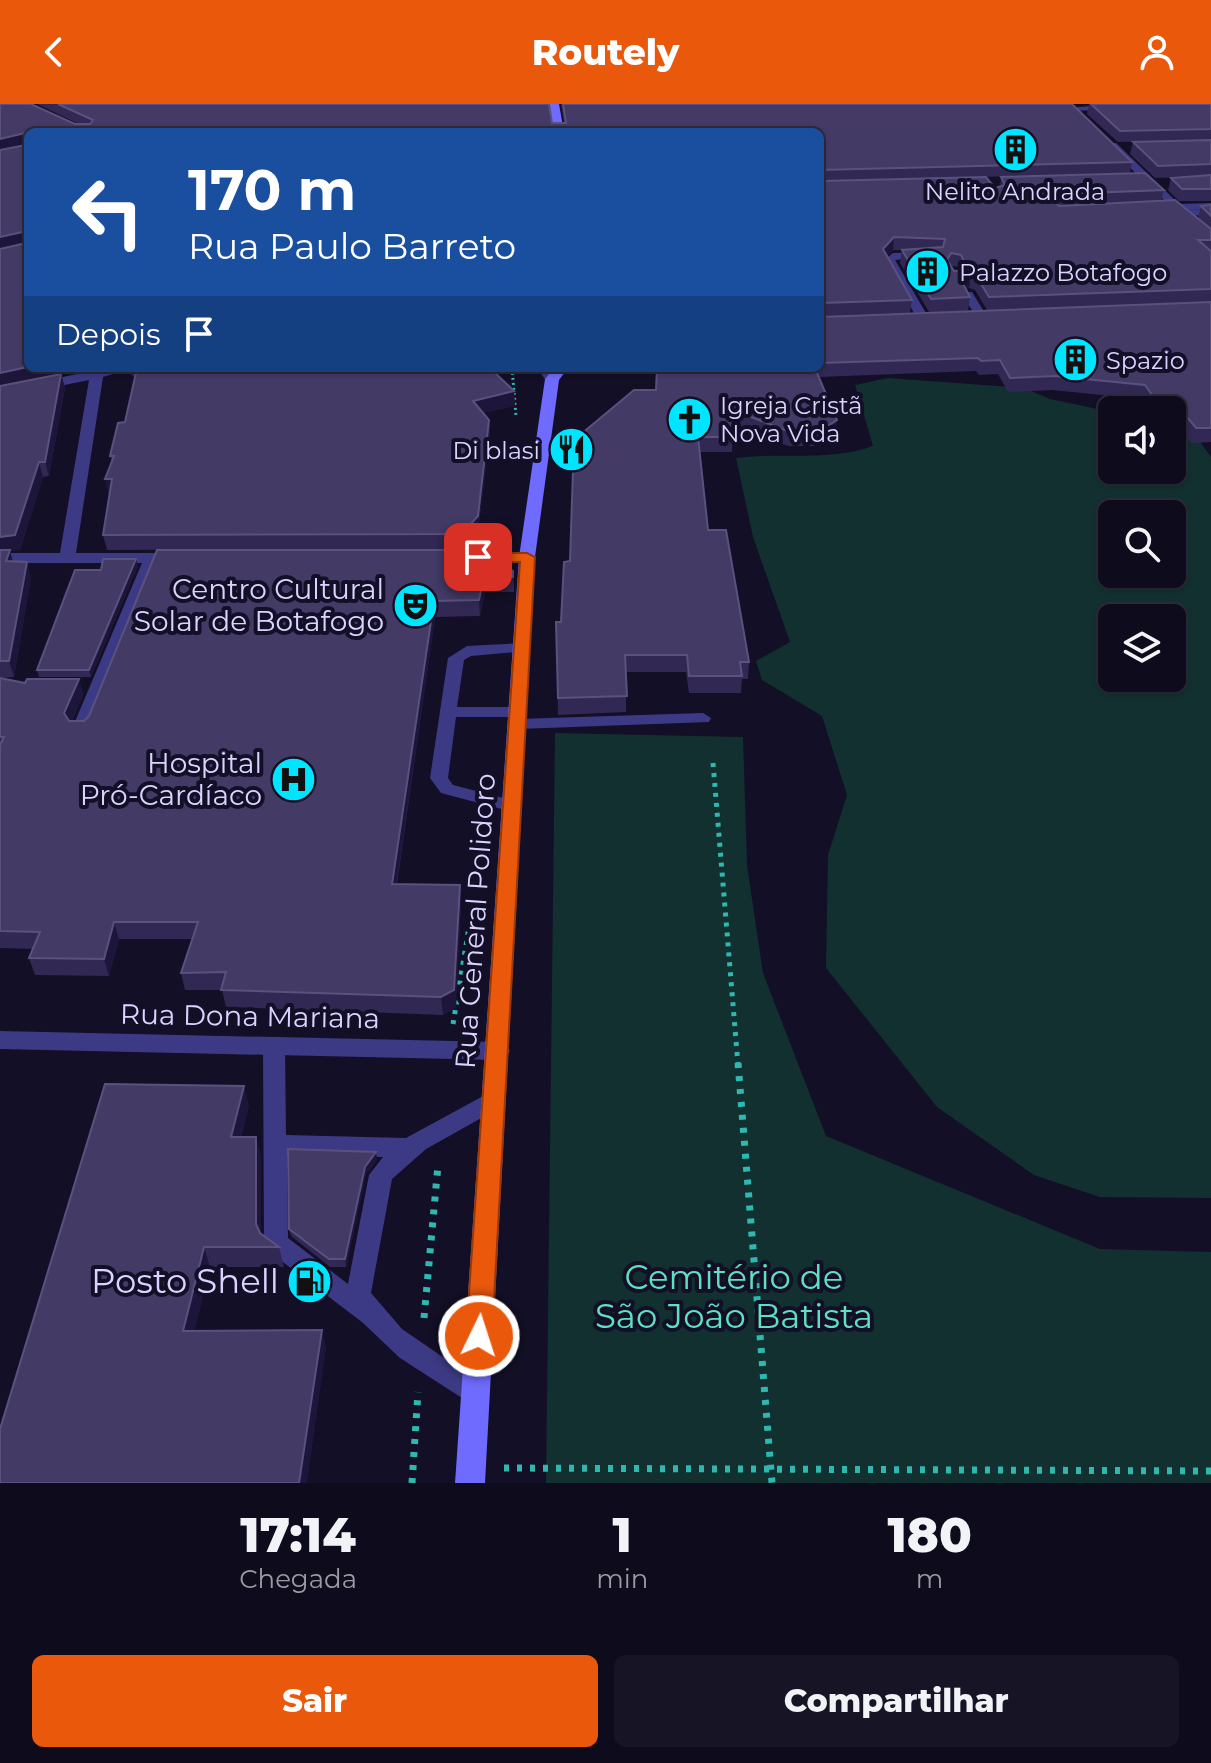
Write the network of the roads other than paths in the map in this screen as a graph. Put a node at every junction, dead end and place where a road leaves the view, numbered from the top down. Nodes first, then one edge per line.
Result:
1 (554, 104) edge
2 (1070, 106) edge
3 (1128, 106) edge
4 (1083, 118) edge
5 (558, 128) edge
6 (1105, 138) edge
7 (1116, 148) junction
8 (1130, 148) edge
9 (1133, 180) edge
10 (1149, 182) junction
11 (1173, 183) edge
12 (1211, 206) edge
13 (1153, 208) edge
14 (1179, 210) junction
15 (1211, 212) edge
16 (1209, 237) edge
17 (937, 255) edge
18 (968, 294) edge
19 (997, 317) edge
20 (967, 318) edge
21 (982, 318) junction
22 (939, 319) edge
23 (917, 320) joint
24 (111, 372) edge
25 (552, 372) edge
26 (96, 376) junction
27 (0, 394) edge
28 (446, 557) edge
29 (527, 557) junction
30 (0, 558) edge
31 (67, 558) junction
32 (152, 558) junction
33 (199, 558) edge
34 (522, 648) junction
35 (72, 686) edge
36 (100, 686) junction
37 (448, 712) junction
38 (518, 718) junction
39 (703, 718) dead end
40 (81, 731) edge
41 (513, 806) junction
42 (0, 1040) edge
43 (274, 1046) junction
44 (498, 1051) junction
45 (493, 1101) junction
46 (276, 1144) junction
47 (411, 1148) junction
48 (365, 1312) junction
49 (476, 1395) junction
50 (471, 1476) edge

1 - 5 main road
2 - 3 street
2 - 4 street
6 - 7 street
7 - 8 street
7 - 10 street
9 - 10 street
10 - 11 street
10 - 14 street
12 - 14 street
13 - 14 lane
14 - 15 lane
14 - 16 street
17 - 23 lane
18 - 21 lane
19 - 21 street
20 - 21 street
22 - 23 street
24 - 26 street
25 - 29 main road, Rua General Polidoro
26 - 27 street
26 - 31 street
28 - 29 street
29 - 34 main road, Rua General Polidoro
30 - 31 street
31 - 32 street
32 - 33 street
32 - 36 street
34 - 37 lane
34 - 38 main road, Rua General Polidoro
35 - 36 street
36 - 40 street
37 - 38 lane
37 - 41 lane
38 - 39 lane
38 - 41 main road, Rua General Polidoro
41 - 44 main road, Rua General Polidoro
42 - 43 street, Rua Dona Mariana
43 - 44 street, Rua Dona Mariana
43 - 46 lane
44 - 45 main road, Rua General Polidoro
45 - 47 lane
45 - 49 main road, Rua General Polidoro
46 - 47 lane
46 - 48 lane
47 - 48 lane
48 - 49 lane
49 - 50 main road, Rua General Polidoro

